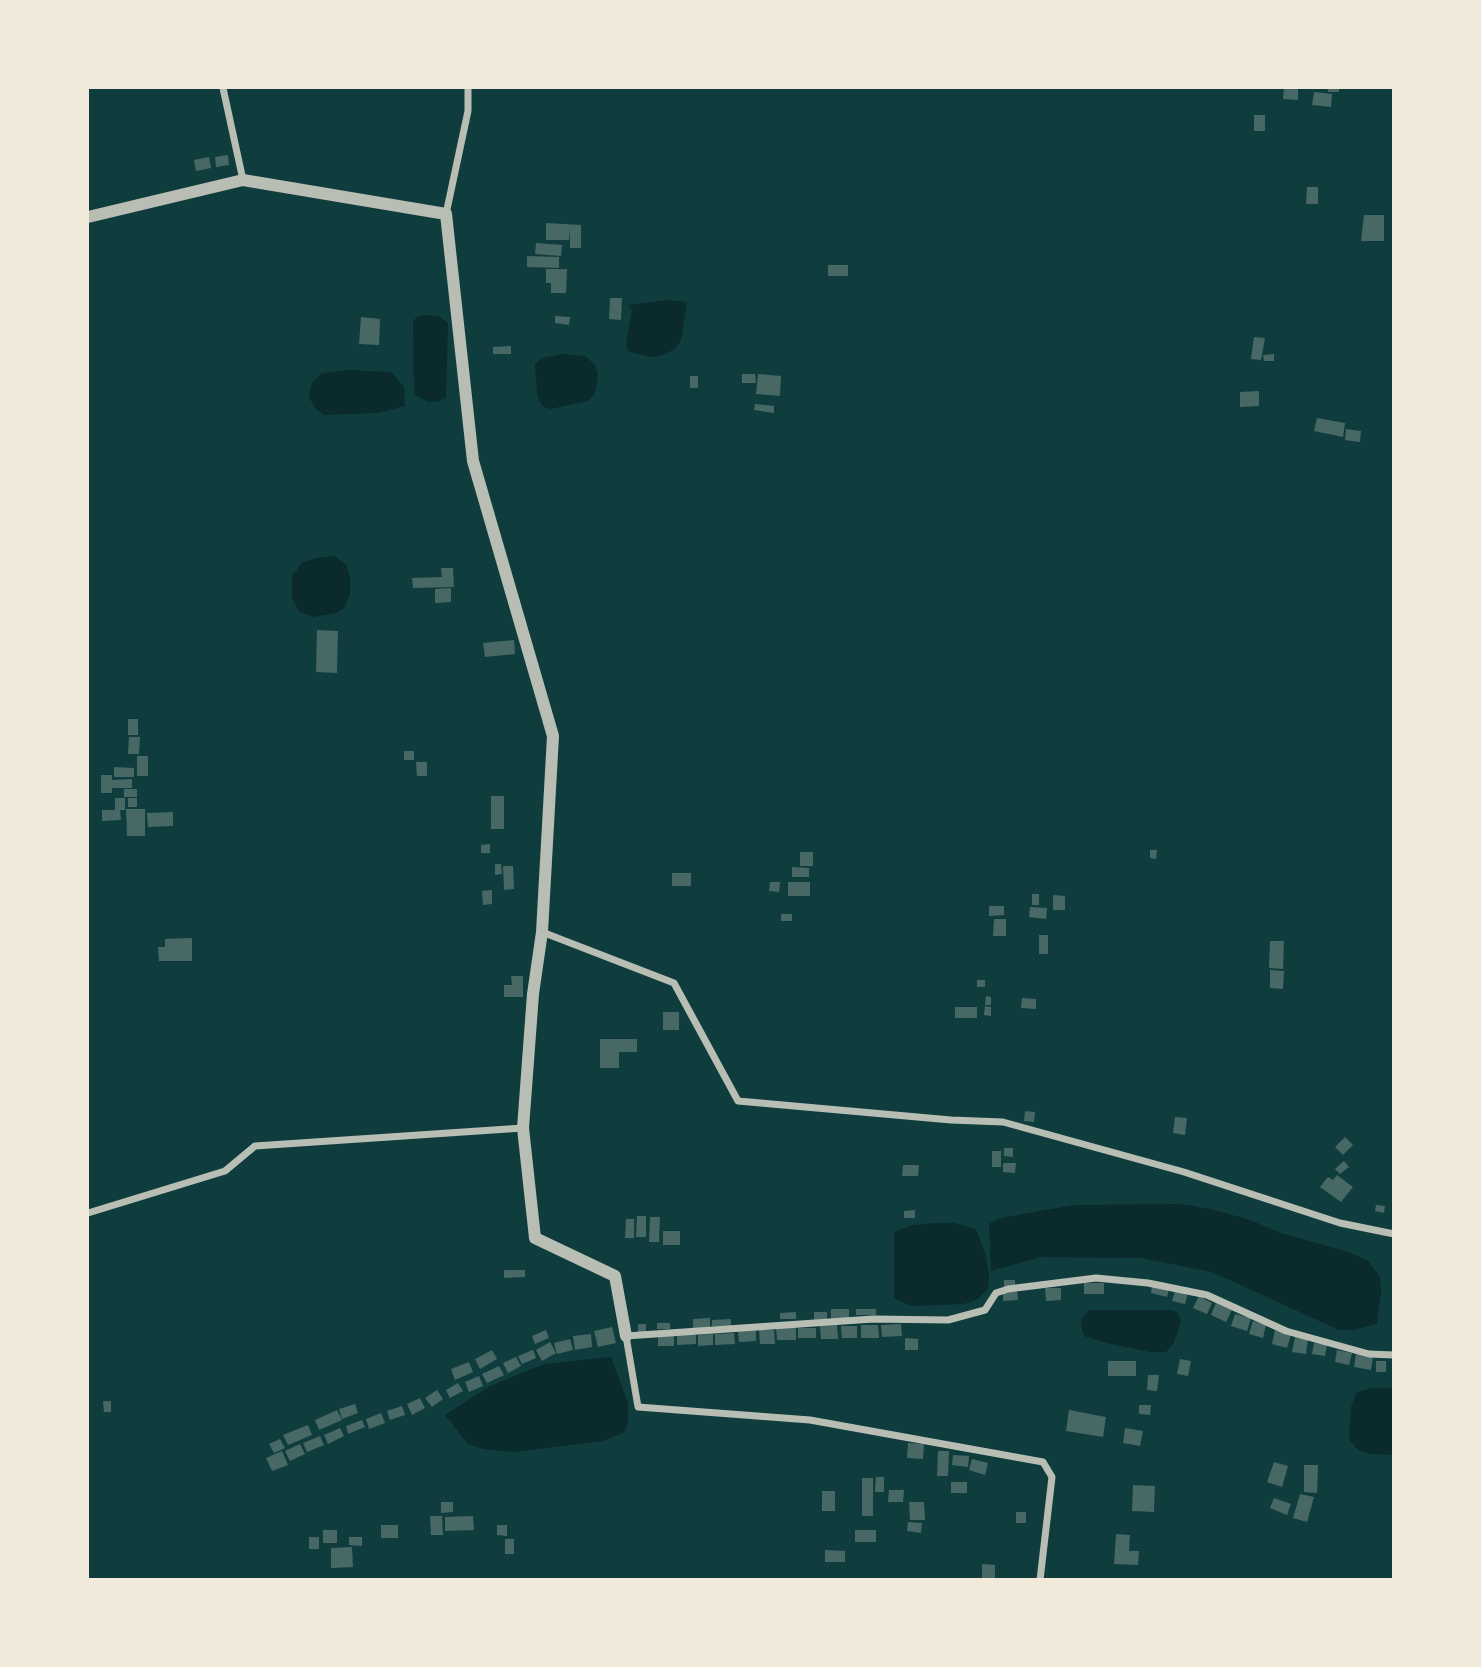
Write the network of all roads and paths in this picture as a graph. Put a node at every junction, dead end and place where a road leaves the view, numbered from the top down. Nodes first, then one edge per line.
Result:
1 (223, 88) edge
2 (468, 88) edge
3 (243, 180) junction
4 (446, 214) junction
5 (88, 217) edge
6 (542, 932) junction
7 (523, 1128) junction
8 (88, 1213) edge
9 (1394, 1234) edge
10 (626, 1336) junction
11 (1394, 1356) edge
12 (1040, 1580) edge

1 - 3 street
2 - 4 street
3 - 4 street
3 - 5 street
4 - 6 street
6 - 7 street
6 - 9 street
7 - 8 street
7 - 10 street
10 - 11 street
10 - 12 street

